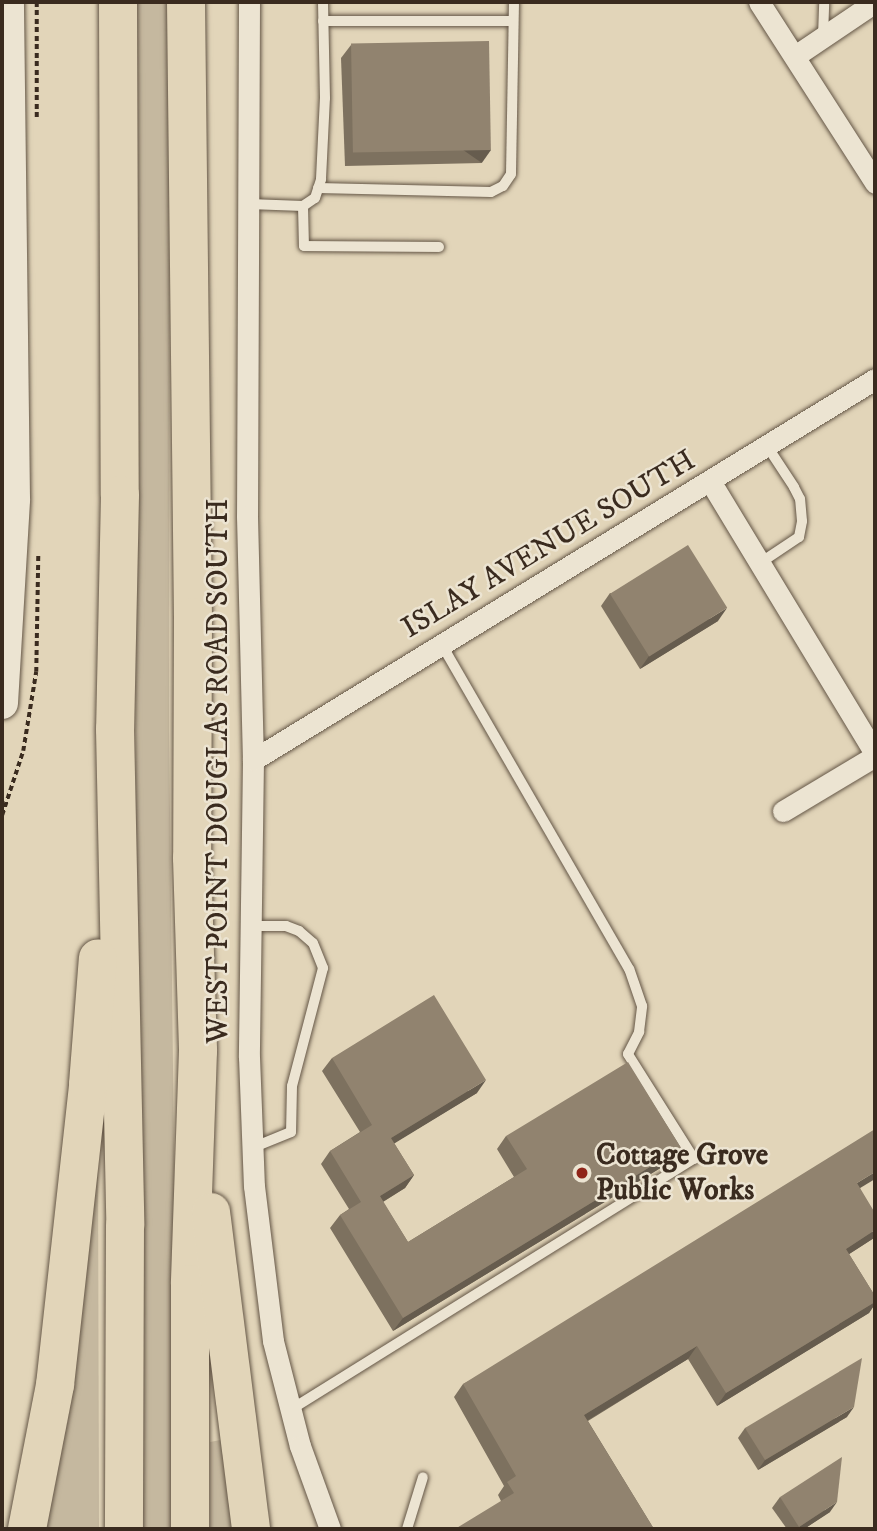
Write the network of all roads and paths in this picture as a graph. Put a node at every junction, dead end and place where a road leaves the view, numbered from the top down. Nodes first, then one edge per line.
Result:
1 (8, 2) edge
2 (118, 2) edge
3 (186, 2) edge
4 (249, 2) edge
5 (323, 2) edge
6 (514, 2) edge
7 (759, 2) edge
8 (824, 2) edge
9 (875, 2) edge
10 (323, 21) junction
11 (513, 21) junction
12 (823, 37) junction
13 (795, 57) junction
14 (875, 183) edge
15 (318, 188) junction
16 (249, 205) junction
17 (303, 206) junction
18 (439, 247) dead end
19 (875, 379) edge
20 (767, 446) junction
21 (710, 481) junction
22 (6, 548) edge
23 (760, 563) junction
24 (442, 645) junction
25 (2, 703) edge
26 (114, 729) junction
27 (875, 754) edge
28 (253, 760) junction
29 (783, 811) dead end
30 (251, 926) junction
31 (195, 1146) junction
32 (252, 1148) junction
33 (290, 1410) junction
34 (423, 1477) dead end
35 (27, 1529) edge
36 (124, 1529) edge
37 (190, 1529) edge
38 (251, 1529) edge
39 (330, 1529) edge
40 (407, 1529) edge

1 - 22 street
2 - 26 highway
3 - 31 highway
4 - 16 street, WEST POINT DOUGLAS ROAD SOUTH
5 - 10 lane
6 - 11 lane
7 - 13 street
8 - 12 lane
9 - 12 street
10 - 11 lane
10 - 15 lane
11 - 15 lane
12 - 13 street
13 - 14 street
15 - 17 lane
16 - 17 lane
16 - 28 street, WEST POINT DOUGLAS ROAD SOUTH
17 - 18 lane
19 - 20 street, ISLAY AVENUE SOUTH
20 - 21 street, ISLAY AVENUE SOUTH
20 - 23 lane
21 - 23 street
21 - 24 street, ISLAY AVENUE SOUTH
22 - 25 street
23 - 27 street
24 - 28 street, ISLAY AVENUE SOUTH
24 - 33 lane
26 - 35 highway
26 - 36 highway
27 - 29 street
28 - 30 street, WEST POINT DOUGLAS ROAD SOUTH
30 - 32 street, WEST POINT DOUGLAS ROAD SOUTH
30 - 32 lane
31 - 37 highway
31 - 38 highway
32 - 33 street, WEST POINT DOUGLAS ROAD SOUTH
33 - 39 street, WEST POINT DOUGLAS ROAD SOUTH
34 - 40 lane

